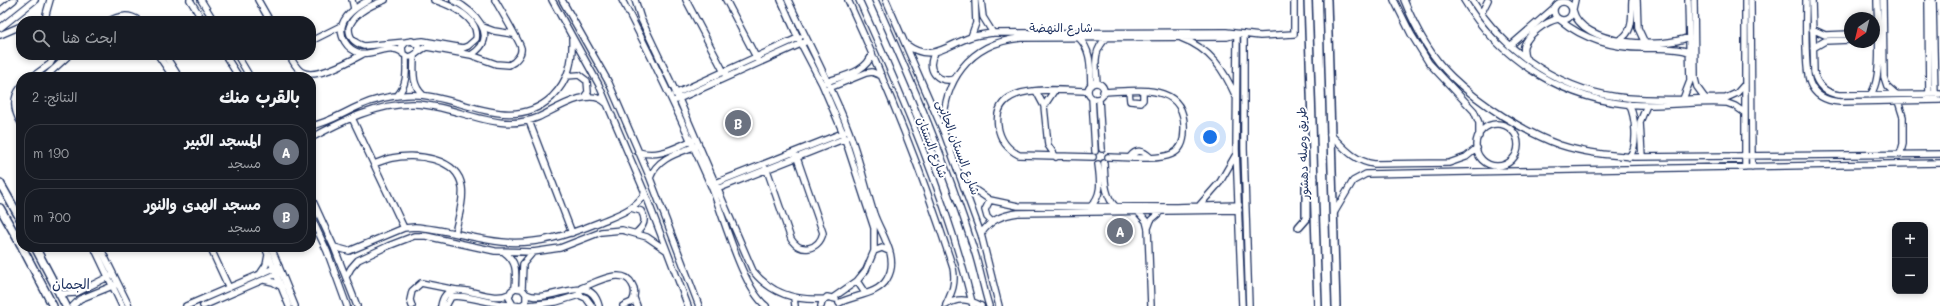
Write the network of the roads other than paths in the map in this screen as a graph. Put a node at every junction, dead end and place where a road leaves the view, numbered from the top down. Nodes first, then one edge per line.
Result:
1 (14, 0) edge
2 (35, 0) edge
3 (50, 0) edge
4 (190, 0) edge
5 (201, 0) edge
6 (258, 0) edge
7 (352, 0) edge
8 (369, 0) edge
9 (385, 0) edge
10 (434, 0) edge
11 (453, 0) edge
12 (495, 0) edge
13 (552, 0) edge
14 (562, 0) edge
15 (622, 0) edge
16 (635, 0) edge
17 (686, 0) edge
18 (726, 0) edge
19 (781, 0) edge
20 (788, 0) edge
21 (848, 0) edge
22 (859, 0) edge
23 (875, 0) edge
24 (886, 0) edge
25 (976, 0) edge
26 (981, 0) edge
27 (1294, 0) edge
28 (1308, 0) edge
29 (1327, 0) edge
30 (1394, 0) edge
31 (1404, 0) edge
32 (1464, 0) edge
33 (1472, 0) edge
34 (1488, 0) edge
35 (1575, 0) edge
36 (1632, 0) edge
37 (1637, 0) edge
38 (1688, 0) edge
39 (1694, 0) edge
40 (1745, 0) edge
41 (1751, 0) edge
42 (1806, 0) edge
43 (1812, 0) edge
44 (1877, 0) edge
45 (1883, 0) edge
46 (1928, 0) edge
47 (1933, 0) edge
48 (1558, 4) edge
49 (354, 9) junction
50 (1573, 9) junction
51 (0, 10) edge
52 (1877, 12) edge
53 (1481, 14) junction
54 (474, 15) junction
55 (46, 16) edge
56 (200, 16) edge
57 (211, 16) edge
58 (267, 16) edge
59 (1559, 19) junction
60 (344, 20) junction
61 (470, 20) junction
62 (976, 20) junction
63 (984, 21) junction
64 (350, 22) junction
65 (1880, 22) edge
66 (341, 26) junction
67 (483, 27) junction
68 (0, 28) edge
69 (16, 28) edge
70 (1812, 29) junction
71 (993, 33) junction
72 (513, 34) junction
73 (1130, 34) junction
74 (1237, 34) junction
75 (1244, 34) junction
76 (1844, 34) edge
77 (0, 35) edge
78 (804, 35) junction
79 (1031, 35) junction
80 (1177, 36) junction
81 (971, 37) junction
82 (1689, 37) junction
83 (316, 38) edge
84 (572, 38) junction
85 (798, 38) junction
86 (1079, 38) junction
87 (1107, 38) junction
88 (1618, 40) junction
89 (1844, 40) edge
90 (406, 42) junction
91 (414, 42) junction
92 (804, 42) junction
93 (1645, 42) junction
94 (907, 45) junction
95 (369, 46) junction
96 (1510, 46) junction
97 (1813, 48) junction
98 (1878, 48) edge
99 (1880, 48) edge
100 (463, 50) junction
101 (370, 52) junction
102 (1689, 52) junction
103 (872, 53) junction
104 (935, 53) junction
105 (363, 54) junction
106 (404, 54) junction
107 (416, 54) junction
108 (471, 55) junction
109 (1526, 59) junction
110 (53, 60) edge
111 (64, 60) edge
112 (161, 60) edge
113 (168, 60) edge
114 (228, 60) edge
115 (240, 60) edge
116 (293, 60) edge
117 (757, 60) junction
118 (39, 72) edge
119 (50, 72) edge
120 (170, 72) edge
121 (176, 72) edge
122 (236, 72) edge
123 (247, 72) edge
124 (303, 72) edge
125 (316, 74) edge
126 (725, 75) junction
127 (567, 76) junction
128 (882, 76) junction
129 (954, 79) junction
130 (922, 81) junction
131 (1816, 81) junction
132 (825, 82) junction
133 (1094, 84) junction
134 (1745, 84) junction
135 (1810, 84) junction
136 (913, 85) junction
137 (828, 89) junction
138 (1143, 90) junction
139 (1036, 91) junction
140 (1054, 91) junction
141 (1088, 91) junction
142 (1129, 91) junction
143 (1104, 92) junction
144 (16, 95) edge
145 (423, 95) junction
146 (1868, 95) junction
147 (1896, 95) junction
148 (397, 96) junction
149 (586, 96) junction
150 (675, 97) junction
151 (1935, 97) edge
152 (1095, 98) junction
153 (1705, 98) junction
154 (1236, 99) junction
155 (1683, 99) junction
156 (455, 101) junction
157 (1866, 101) junction
158 (1898, 101) junction
159 (1629, 104) junction
160 (1647, 105) junction
161 (608, 106) junction
162 (1044, 106) junction
163 (453, 110) junction
164 (1745, 113) junction
165 (16, 115) edge
166 (352, 118) junction
167 (529, 121) junction
168 (1513, 121) junction
169 (316, 124) edge
170 (628, 128) junction
171 (1509, 128) junction
172 (619, 132) junction
173 (944, 133) junction
174 (846, 134) junction
175 (1330, 134) junction
176 (316, 136) edge
177 (1479, 136) junction
178 (694, 140) junction
179 (1048, 145) junction
180 (697, 146) junction
181 (1477, 148) junction
182 (1244, 149) junction
183 (638, 152) junction
184 (1097, 152) junction
185 (1236, 152) junction
186 (1940, 154) edge
187 (796, 155) junction
188 (1900, 155) junction
189 (1039, 157) junction
190 (1056, 157) junction
191 (1108, 157) junction
192 (1629, 157) junction
193 (1642, 157) junction
194 (1745, 157) junction
195 (1752, 157) junction
196 (1101, 163) junction
197 (1940, 163) edge
198 (374, 164) junction
199 (766, 167) junction
200 (1745, 167) junction
201 (1752, 167) junction
202 (1497, 169) junction
203 (650, 178) junction
204 (1314, 178) junction
205 (960, 180) junction
206 (0, 183) edge
207 (718, 186) junction
208 (712, 188) junction
209 (2, 193) edge
210 (645, 193) junction
211 (990, 200) junction
212 (1199, 206) junction
213 (1090, 207) junction
214 (1116, 207) junction
215 (0, 208) edge
216 (316, 208) edge
217 (631, 208) junction
218 (1238, 208) junction
219 (1176, 209) junction
220 (16, 210) joint
221 (1079, 210) junction
222 (1160, 212) junction
223 (1138, 213) junction
224 (1334, 213) junction
225 (5, 216) junction
226 (992, 222) junction
227 (1299, 227) dead end
228 (316, 228) edge
229 (404, 228) junction
230 (1148, 229) junction
231 (637, 232) junction
232 (455, 233) junction
233 (572, 233) junction
234 (981, 234) junction
235 (16, 235) edge
236 (466, 235) junction
237 (464, 244) junction
238 (334, 247) junction
239 (666, 250) junction
240 (889, 250) junction
241 (874, 251) junction
242 (25, 252) edge
243 (38, 252) edge
244 (97, 252) edge
245 (102, 252) edge
246 (212, 252) edge
247 (273, 252) edge
248 (504, 252) junction
249 (533, 252) junction
250 (268, 254) joint
251 (961, 258) junction
252 (951, 261) junction
253 (278, 270) junction
254 (991, 271) junction
255 (260, 274) junction
256 (980, 274) junction
257 (111, 276) junction
258 (346, 277) junction
259 (264, 280) junction
260 (857, 281) junction
261 (764, 284) junction
262 (116, 285) junction
263 (350, 287) junction
264 (229, 288) junction
265 (282, 288) junction
266 (515, 288) junction
267 (582, 288) junction
268 (522, 289) junction
269 (341, 290) junction
270 (753, 290) junction
271 (459, 293) junction
272 (865, 293) junction
273 (60, 294) junction
274 (509, 294) junction
275 (526, 294) junction
276 (580, 295) junction
277 (834, 297) junction
278 (204, 298) junction
279 (634, 298) junction
280 (794, 298) junction
281 (824, 299) junction
282 (839, 304) edge
283 (973, 304) edge
284 (205, 305) edge
285 (513, 305) junction
286 (53, 306) edge
287 (66, 306) edge
288 (73, 306) edge
289 (122, 306) edge
290 (129, 306) edge
291 (186, 306) edge
292 (289, 306) edge
293 (295, 306) edge
294 (347, 306) edge
295 (357, 306) edge
296 (412, 306) edge
297 (441, 306) edge
298 (446, 306) edge
299 (520, 306) edge
300 (592, 306) edge
301 (599, 306) edge
302 (623, 306) edge
303 (637, 306) edge
304 (688, 306) edge
305 (699, 306) edge
306 (766, 306) edge
307 (795, 306) edge
308 (821, 306) edge
309 (945, 306) edge
310 (981, 306) edge
311 (989, 306) edge
312 (999, 306) edge
313 (1151, 306) edge
314 (1242, 306) edge
315 (1249, 306) edge
316 (1318, 306) edge
317 (1336, 306) edge

1 - 51 street
2 - 68 street
3 - 55 street
4 - 56 street
5 - 57 street
6 - 58 street
7 - 49 street
8 - 49 street
9 - 64 street
10 - 61 street
11 - 54 street
12 - 72 street
13 - 84 street
14 - 170 street
15 - 150 street
16 - 150 street
17 - 126 street
18 - 117 street
19 - 85 street
20 - 78 street
21 - 103 street
22 - 251 street, شارع البستان
23 - 136 street, شارع البستان
24 - 94 street, شارع البستان الجانبى
25 - 62 street
26 - 63 street
27 - 75 street
28 - 204 main road, طريق وصله دهشور
29 - 175 main road
30 - 177 street
31 - 168 street
32 - 159 street
33 - 53 street
34 - 53 street
35 - 50 street
36 - 88 street
37 - 93 street
38 - 82 street
39 - 153 street
40 - 134 street
41 - 195 street
42 - 135 street
43 - 70 street
44 - 52 street
45 - 65 street
46 - 151 street
47 - 151 street
48 - 50 street
48 - 59 street
48 - 96 street
49 - 60 street
50 - 59 street
50 - 88 street
53 - 96 street
54 - 61 street
54 - 67 street
59 - 102 street
59 - 109 street
60 - 64 street
60 - 66 street
61 - 100 street
62 - 63 street
62 - 81 street
63 - 71 street
64 - 95 street
66 - 83 street
66 - 105 street
67 - 72 street
67 - 108 street
69 - 77 street
70 - 76 street
70 - 97 street
71 - 79 street, شارع النهضة
71 - 81 street, شارع النهضة
72 - 108 street
73 - 74 street, شارع النهضة
73 - 79 street, شارع النهضة
73 - 80 street, شارع النهضة
73 - 87 street, شارع النهضة
74 - 75 street
74 - 80 street, شارع النهضة
74 - 154 street
75 - 182 street
78 - 85 street
78 - 92 street
79 - 86 street, شارع النهضة
79 - 129 street, شارع النهضة
80 - 154 street
81 - 104 street, شارع النهضة
82 - 93 street
82 - 102 street
84 - 127 street
84 - 161 street
85 - 92 street
85 - 117 street
86 - 87 street, شارع النهضة
86 - 133 street
87 - 133 street
88 - 93 street
89 - 97 street
90 - 91 street
90 - 95 street
90 - 106 street
91 - 100 street
91 - 107 street
92 - 117 street
92 - 132 street
94 - 104 street
94 - 130 street, شارع البستان الجانبى
95 - 101 street
96 - 109 street
97 - 131 street
98 - 146 street
99 - 147 street
100 - 107 street
100 - 108 street
101 - 105 street
101 - 106 street
102 - 155 street
103 - 128 street
103 - 132 street
104 - 129 street
105 - 125 street
106 - 107 street
106 - 148 street
107 - 145 street
109 - 155 street
110 - 118 street
111 - 119 street
112 - 120 street
113 - 121 street
114 - 122 street
115 - 123 street
116 - 124 street
117 - 126 street
126 - 150 street
127 - 149 street
127 - 156 street
128 - 137 street
128 - 252 street
129 - 173 street, شارع النهضة
130 - 136 street
130 - 173 street, شارع البستان الجانبى
131 - 135 street
131 - 146 street
132 - 137 street
133 - 141 street
133 - 143 street
134 - 153 street
134 - 164 street
135 - 157 street
136 - 256 street, شارع البستان
137 - 174 street
138 - 142 street
138 - 142 street
138 - 191 street
139 - 140 street
139 - 162 street
139 - 189 street
140 - 141 street
140 - 162 street
141 - 152 street
142 - 143 street
143 - 152 street
144 - 165 street
145 - 148 street
145 - 156 street
146 - 147 street
146 - 157 street
147 - 151 street
148 - 169 street
149 - 161 street
149 - 167 street
150 - 178 street
151 - 158 street
152 - 184 street
153 - 155 street
154 - 185 street
156 - 163 street
157 - 158 street
158 - 188 street
159 - 160 street
159 - 192 street
160 - 164 street
160 - 193 street
161 - 172 street
162 - 179 street
163 - 166 street
163 - 167 street
164 - 194 street
166 - 176 street
166 - 198 street
167 - 233 street
168 - 171 street
168 - 192 street
170 - 172 street
170 - 183 street
171 - 177 street
171 - 202 street
172 - 210 street
173 - 205 street, شارع البستان الجانبى
174 - 187 street
174 - 240 street
174 - 241 street
175 - 181 street
175 - 224 main road
177 - 181 street
178 - 180 street
178 - 183 street
179 - 189 street
179 - 190 street
180 - 203 street
180 - 207 street
180 - 208 street
181 - 202 street
182 - 185 street
182 - 315 street
183 - 203 street
184 - 190 street
184 - 191 street
184 - 196 street
185 - 212 street
185 - 218 street
186 - 188 street
187 - 199 street
187 - 199 street
188 - 195 street
189 - 190 street
191 - 196 street
192 - 193 street
193 - 194 street
194 - 195 street
194 - 200 street
195 - 201 street
196 - 213 street
196 - 214 street
197 - 201 street
198 - 229 street
198 - 232 street
199 - 207 street
200 - 201 street
200 - 202 street
202 - 224 street
203 - 305 street
204 - 227 main road
204 - 316 main road, طريق وصله دهشور
205 - 211 street
205 - 234 street, شارع البستان الجانبى
206 - 209 main road
207 - 208 street
207 - 261 street
208 - 270 street
209 - 220 main road
210 - 217 street
210 - 239 street
211 - 221 street
211 - 226 street
212 - 218 street
212 - 219 street
213 - 214 street
213 - 221 street
214 - 219 street
215 - 225 main road
216 - 238 street
217 - 231 street
217 - 233 street
218 - 219 street
218 - 314 street
219 - 222 street
220 - 225 main road
221 - 223 street
221 - 226 street
222 - 223 street
222 - 230 street
223 - 230 street
224 - 317 main road
225 - 235 main road
226 - 234 street
228 - 269 street
229 - 232 street
229 - 238 street
230 - 313 street
231 - 239 street
231 - 249 street
232 - 236 street
233 - 236 street
234 - 254 street, شارع البستان الجانبى
236 - 237 street
237 - 248 street
237 - 258 street
238 - 258 street
239 - 304 street
240 - 241 street
240 - 272 street
241 - 260 street
242 - 286 main road
243 - 273 main road
244 - 257 street
245 - 257 street
246 - 264 street
247 - 253 street
248 - 249 street
248 - 266 street
249 - 268 street
250 - 253 street
250 - 255 street
251 - 252 street
251 - 283 street, شارع البستان
252 - 309 street
253 - 255 street
253 - 259 street
253 - 265 street
253 - 293 street
254 - 256 street
254 - 312 street, شارع البستان الجانبى
255 - 264 street
256 - 311 street, شارع البستان
257 - 262 street
257 - 273 street
258 - 263 street
259 - 265 street
259 - 284 street
260 - 272 street
260 - 277 street
261 - 270 street
261 - 280 street
262 - 288 street
262 - 289 street
262 - 290 street
263 - 269 street
263 - 295 street
264 - 278 street
265 - 292 street
266 - 268 street
266 - 274 street
267 - 275 street
267 - 276 street
267 - 279 street
267 - 301 street
268 - 275 street
269 - 294 street
270 - 306 street
271 - 274 street
271 - 285 street
271 - 296 street
271 - 297 street
271 - 298 street
272 - 282 street
273 - 287 main road
274 - 285 street
275 - 299 street
276 - 299 street
276 - 300 street
277 - 281 street
277 - 282 street
278 - 284 street
278 - 291 street
279 - 302 street
279 - 303 street
280 - 281 street
280 - 307 street
281 - 308 street
283 - 309 street
283 - 310 street
285 - 299 street

